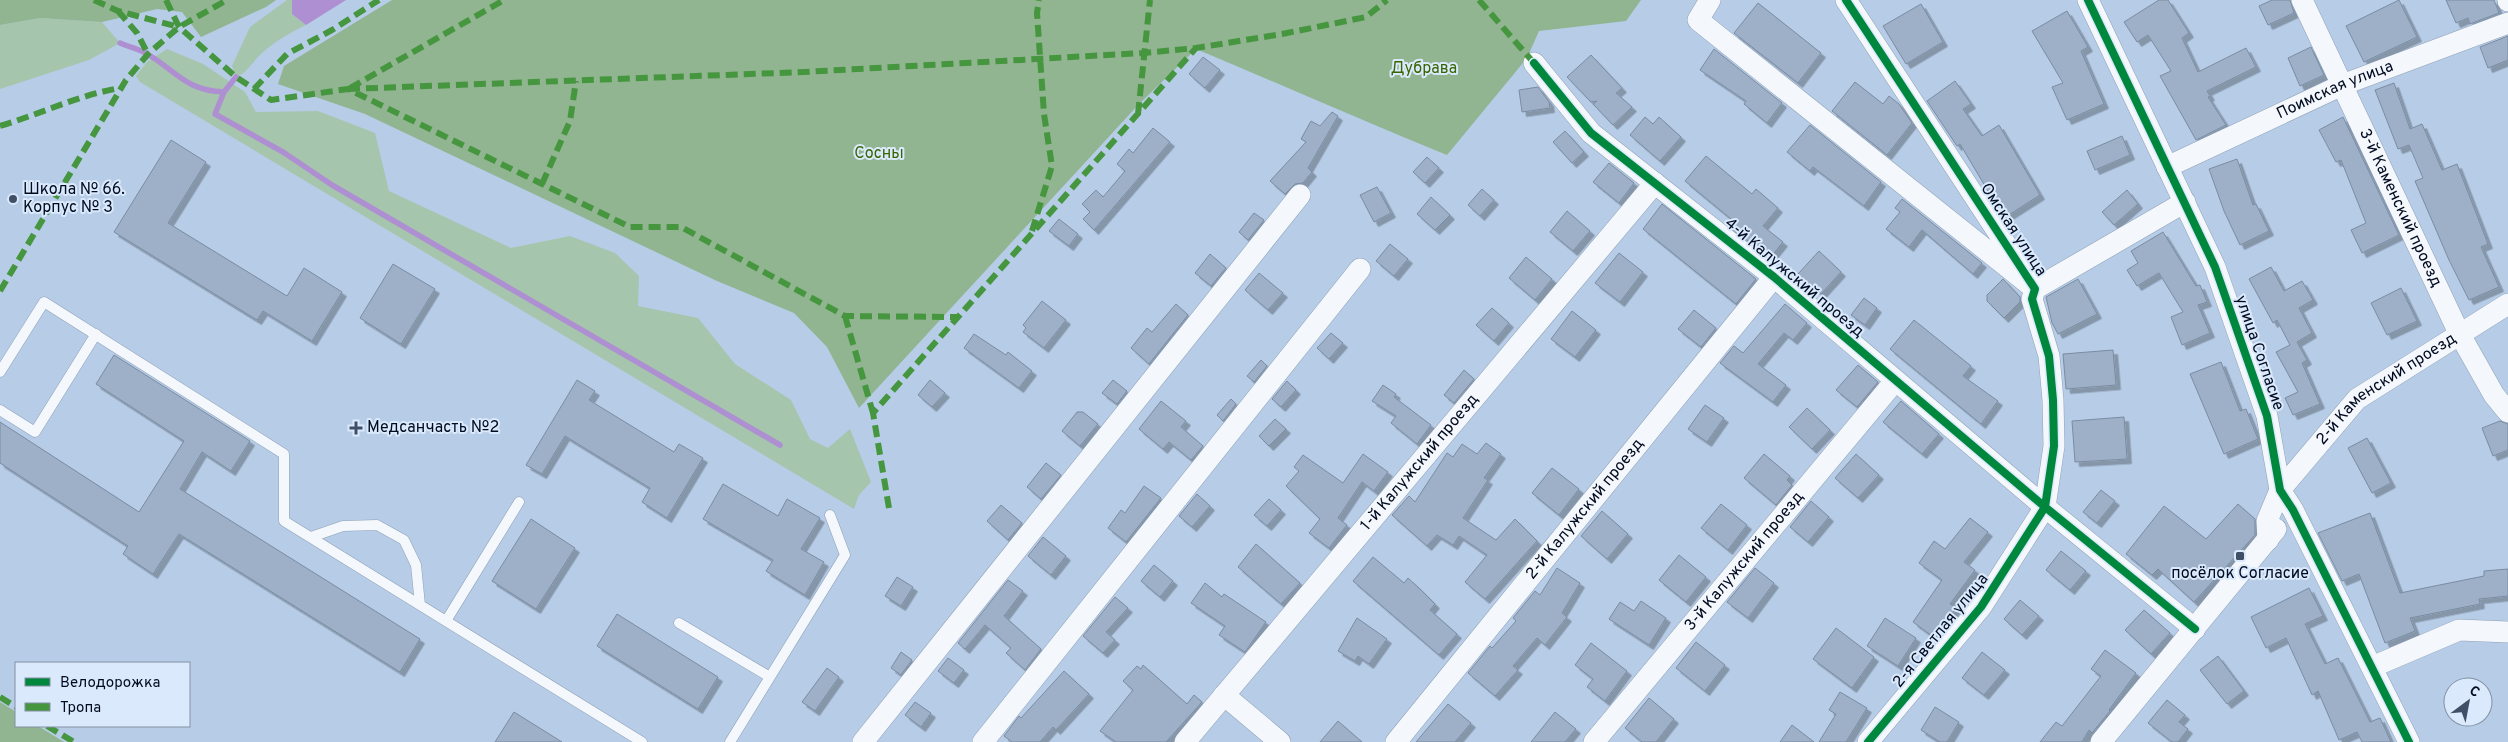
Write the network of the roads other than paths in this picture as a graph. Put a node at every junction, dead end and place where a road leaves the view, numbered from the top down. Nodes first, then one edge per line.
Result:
1 (1710, 0) edge
2 (1846, 0) edge
3 (2088, 0) edge
4 (2302, 0) edge
5 (2508, 23) edge
6 (1534, 64) dead end
7 (2342, 86) junction
8 (2167, 167) junction
9 (1655, 183) junction
10 (1300, 195) dead end
11 (2185, 202) junction
12 (1360, 268) dead end
13 (1774, 277) junction
14 (2034, 288) junction
15 (2508, 304) edge
16 (2459, 333) junction
17 (96, 334) junction
18 (0, 372) edge
19 (1895, 381) junction
20 (0, 410) edge
21 (2508, 412) edge
22 (2280, 490) junction
23 (519, 502) dead end
24 (2045, 507) junction
25 (2293, 510) junction
26 (830, 515) dead end
27 (311, 538) junction
28 (2268, 540) junction
29 (420, 605) junction
30 (446, 621) junction
31 (679, 623) dead end
32 (2195, 629) junction
33 (2508, 632) edge
34 (2372, 667) junction
35 (770, 677) junction
36 (1224, 695) junction
37 (642, 742) edge
38 (730, 742) edge
39 (863, 742) edge
40 (983, 742) edge
41 (1185, 742) edge
42 (1280, 742) edge
43 (1396, 742) edge
44 (1594, 742) edge
45 (1868, 742) edge
46 (2101, 742) edge
47 (2409, 742) edge

1 - 14 street, Омская улица
2 - 14 street, Омская улица
3 - 8 street, улица Согласие
4 - 7 street, 3-й Каменский проезд
5 - 7 street, Поимская улица
6 - 9 street, 4-й Калужский проезд
7 - 8 street, Поимская улица
7 - 16 street, 3-й Каменский проезд
8 - 11 street, улица Согласие
9 - 13 street, 4-й Калужский проезд
9 - 36 street, 1-й Калужский проезд
10 - 39 street
11 - 14 street
11 - 22 street, улица Согласие
12 - 40 street
13 - 19 street, 4-й Калужский проезд
13 - 43 street, 2-й Калужский проезд
14 - 24 street, Омская улица
15 - 16 street, 2-й Каменский проезд
16 - 21 street, 3-й Каменский проезд
16 - 22 street, 2-й Каменский проезд
17 - 18 lane
17 - 20 lane
17 - 27 lane
19 - 24 street, 4-й Калужский проезд
19 - 44 street, 3-й Калужский проезд
22 - 25 street, улица Согласие
22 - 28 street, 2-й Каменский проезд
23 - 30 lane
24 - 32 street, 4-й Калужский проезд
24 - 45 street, 2-я Светлая улица
25 - 28 street
25 - 34 street, улица Согласие
26 - 35 lane
27 - 29 lane
27 - 29 lane
28 - 32 street
29 - 30 lane
30 - 37 lane
31 - 35 lane
32 - 46 street
33 - 34 street
34 - 47 street, улица Согласие
35 - 38 lane
36 - 41 street, 1-й Калужский проезд
36 - 42 street

